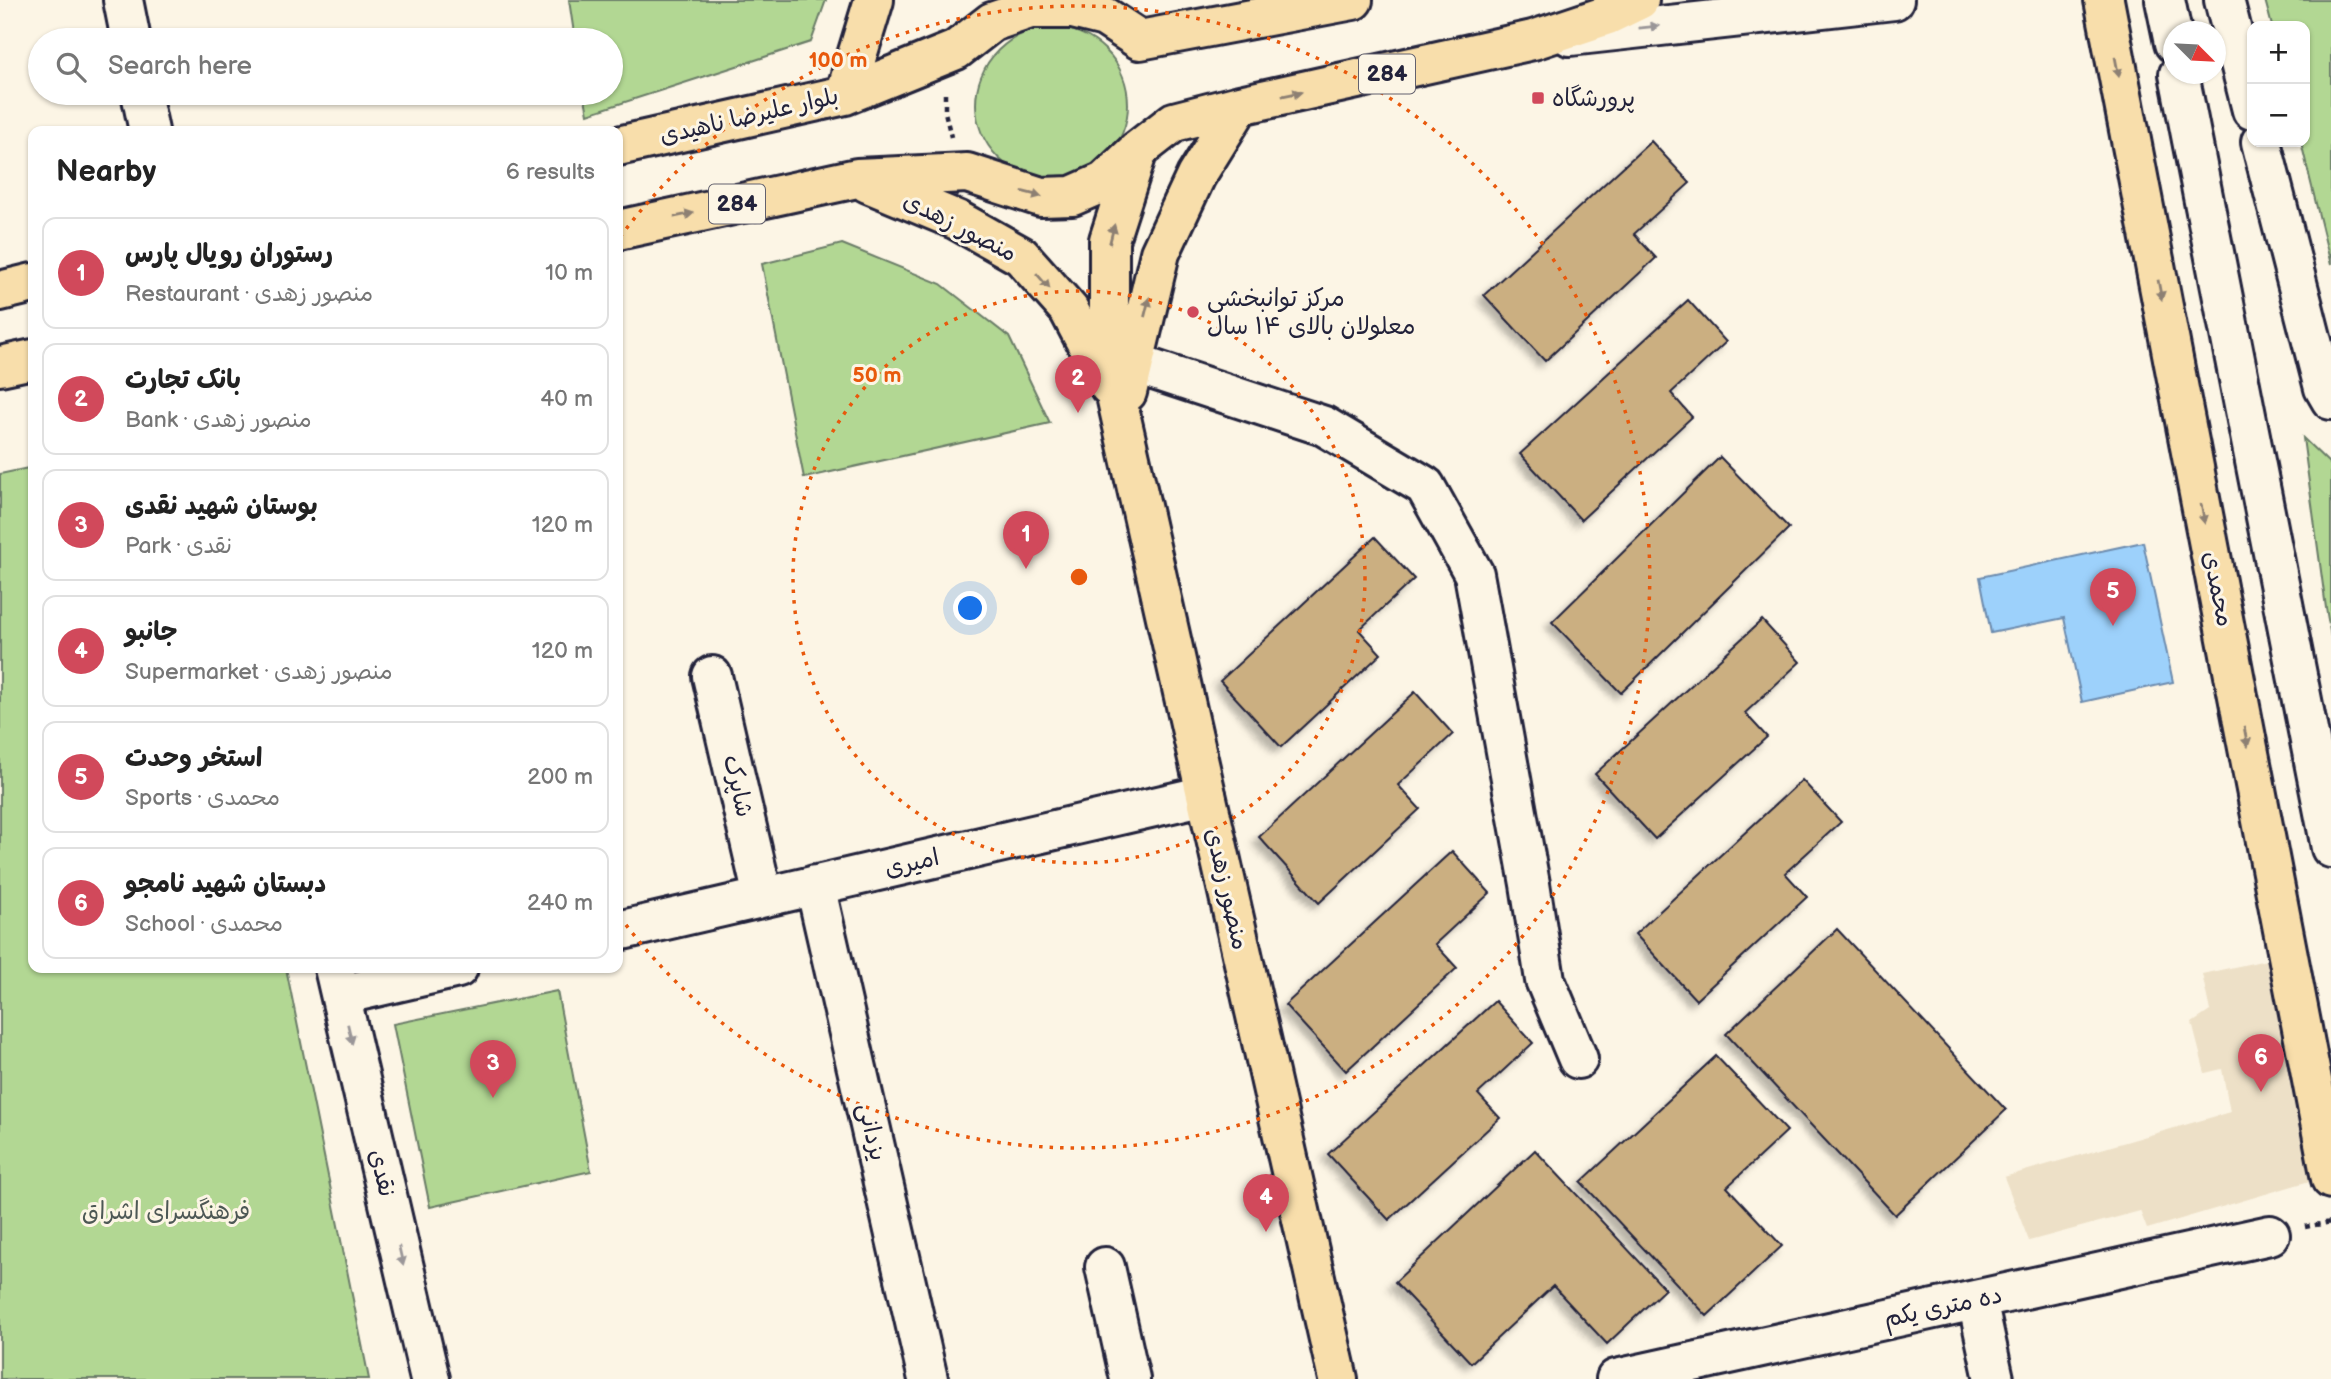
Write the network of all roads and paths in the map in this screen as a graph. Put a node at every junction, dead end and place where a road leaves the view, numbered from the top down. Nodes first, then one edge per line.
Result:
1 (123, 0) edge
2 (874, 0) edge
3 (1353, 0) edge
4 (1639, 0) edge
5 (1894, 0) edge
6 (2104, 0) edge
7 (2165, 0) edge
8 (2224, 0) edge
9 (1211, 12) edge
10 (2169, 21) edge
11 (129, 28) edge
12 (1533, 40) junction
13 (956, 50) junction
14 (2181, 84) edge
15 (2247, 90) edge
16 (845, 94) junction
17 (144, 105) edge
18 (1240, 105) junction
19 (148, 126) edge
20 (623, 145) edge
21 (2261, 147) edge
22 (1138, 150) junction
23 (967, 173) junction
24 (857, 178) junction
25 (623, 229) edge
26 (28, 284) edge
27 (0, 290) edge
28 (28, 360) edge
29 (1133, 363) junction
30 (0, 366) edge
31 (2331, 400) edge
32 (1119, 411) junction
33 (712, 676) dead end
34 (1206, 795) junction
35 (2331, 848) edge
36 (815, 885) junction
37 (763, 897) junction
38 (623, 930) edge
39 (412, 973) edge
40 (338, 981) edge
41 (1578, 1059) dead end
42 (2331, 1178) edge
43 (2270, 1235) dead end
44 (1105, 1267) dead end
45 (1977, 1300) junction
46 (430, 1379) edge
47 (928, 1379) edge
48 (1130, 1379) edge
49 (1338, 1379) edge
50 (1616, 1379) edge
51 (1994, 1379) edge

1 - 11 street
2 - 16 main road
3 - 9 main road
4 - 12 main road, 284
12 -> 5 street
6 -> 42 main road, محمدی
7 - 10 street
8 - 15 street
9 - 13 main road, بلوار علیرضا ناهیدی
18 -> 12 main road, 284
13 - 16 main road, بلوار علیرضا ناهیدی
13 - 23 path
14 - 35 street
16 - 20 main road, بلوار علیرضا ناهیدی
17 - 19 street
18 - 22 main road, 284
29 -> 18 main road
21 - 31 street
23 -> 22 main road
32 -> 22 main road, منصور زهدی
23 - 24 main road, 284
25 -> 24 main road, 284
24 -> 32 main road, منصور زهدی
26 - 27 main road
28 - 30 main road
29 - 32 main road
29 - 41 street
32 - 34 main road, منصور زهدی
33 - 37 street, شاپرک
34 - 36 street, امیری
34 - 49 main road, منصور زهدی
36 - 37 street, امیری
36 - 47 street, یزدانی
37 - 38 street, امیری
39 - 40 street
40 -> 46 street, نقدی
43 - 45 street, ده متری یکم
44 - 48 street
45 - 50 street, ده متری یکم
45 - 51 street

